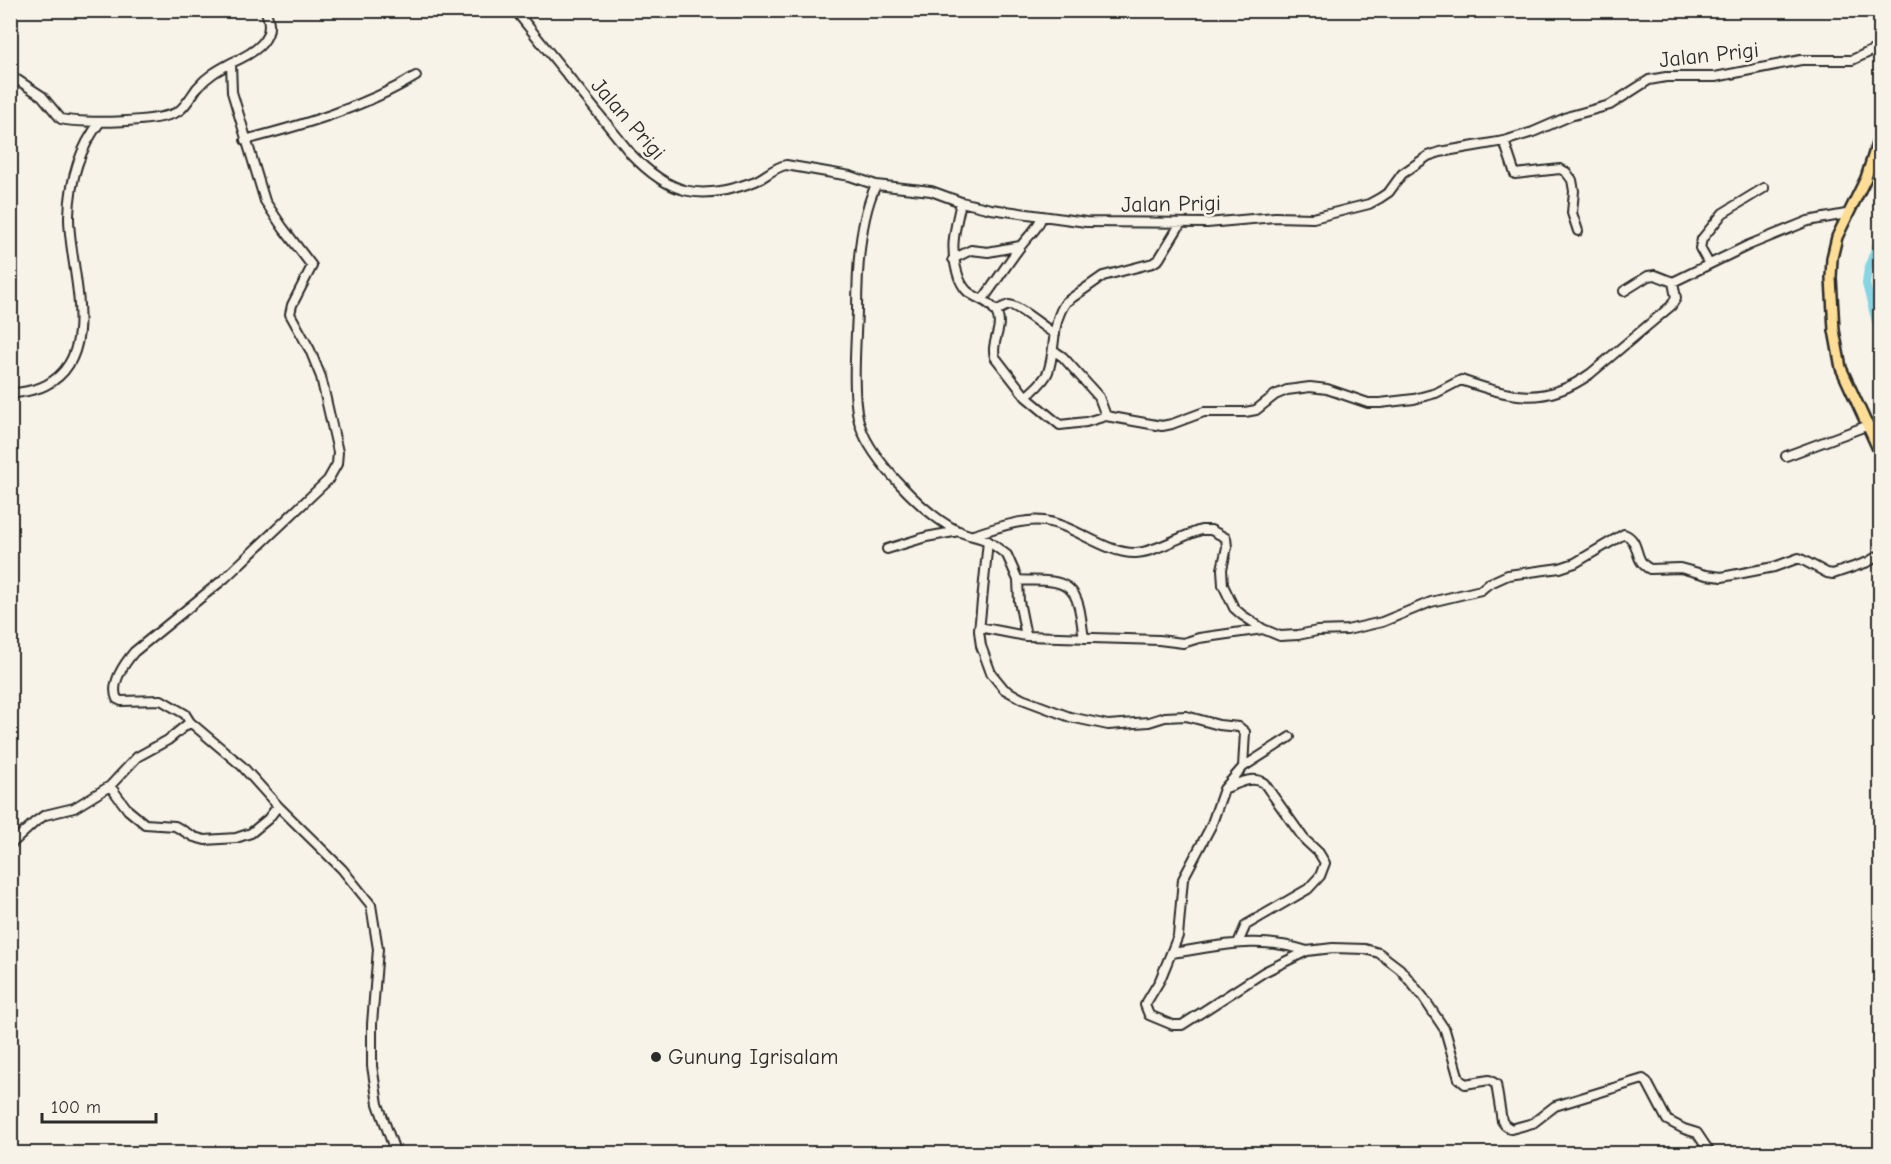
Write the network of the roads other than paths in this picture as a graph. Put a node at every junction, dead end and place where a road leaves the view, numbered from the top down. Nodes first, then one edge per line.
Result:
1 (265, 10) edge
2 (515, 10) edge
3 (1881, 46) edge
4 (231, 63) junction
5 (10, 75) edge
6 (416, 76) dead end
7 (100, 122) junction
8 (1881, 134) edge
9 (245, 140) junction
10 (1504, 141) junction
11 (876, 185) junction
12 (1764, 188) dead end
13 (961, 202) junction
14 (1846, 214) junction
15 (1042, 216) junction
16 (1181, 223) junction
17 (1578, 231) dead end
18 (1020, 246) junction
19 (953, 259) junction
20 (1709, 264) junction
21 (1674, 282) junction
22 (1624, 291) dead end
23 (983, 299) junction
24 (996, 311) junction
25 (1054, 334) junction
26 (1053, 350) junction
27 (10, 394) edge
28 (1026, 398) junction
29 (1106, 416) junction
30 (1869, 425) junction
31 (1881, 453) edge
32 (1786, 456) dead end
33 (959, 531) junction
34 (973, 536) junction
35 (988, 541) junction
36 (887, 549) dead end
37 (1881, 555) edge
38 (1018, 580) junction
39 (979, 627) junction
40 (1263, 629) junction
41 (1026, 636) junction
42 (1084, 638) junction
43 (190, 722) junction
44 (1290, 737) dead end
45 (1243, 767) junction
46 (110, 786) junction
47 (1224, 789) junction
48 (278, 806) junction
49 (10, 846) edge
50 (1238, 944) junction
51 (1307, 951) junction
52 (1172, 953) junction
53 (396, 1154) edge
54 (1711, 1154) edge

1 - 4 street
2 - 11 street, Jalan Prigi
3 - 10 street, Jalan Prigi
4 - 7 street
4 - 9 street
5 - 7 street
6 - 9 street
7 - 27 street
8 - 14 main road
9 - 43 street
10 - 16 street, Jalan Prigi
10 - 17 street
11 - 13 street, Jalan Prigi
11 - 33 street
12 - 20 street
13 - 15 street, Jalan Prigi
13 - 19 street
14 - 20 street
14 - 30 main road
15 - 16 street, Jalan Prigi
15 - 18 street
16 - 25 street
18 - 19 street
18 - 23 street
19 - 23 street
20 - 21 street
21 - 22 street
21 - 29 street
23 - 24 street
24 - 25 street
24 - 28 street
25 - 26 street
26 - 28 street
26 - 29 street
28 - 29 street
30 - 31 main road
30 - 32 street
33 - 34 street
33 - 36 street
34 - 35 street
34 - 40 street
35 - 38 street
35 - 39 street
37 - 40 street
38 - 41 street
38 - 42 street
39 - 41 street
39 - 45 street
40 - 42 street
41 - 42 street
43 - 46 street
43 - 48 street
44 - 45 street
45 - 47 street
46 - 48 street
46 - 49 street
47 - 50 street
47 - 52 street
48 - 53 street
50 - 51 street
50 - 52 street
51 - 52 street
51 - 54 street

